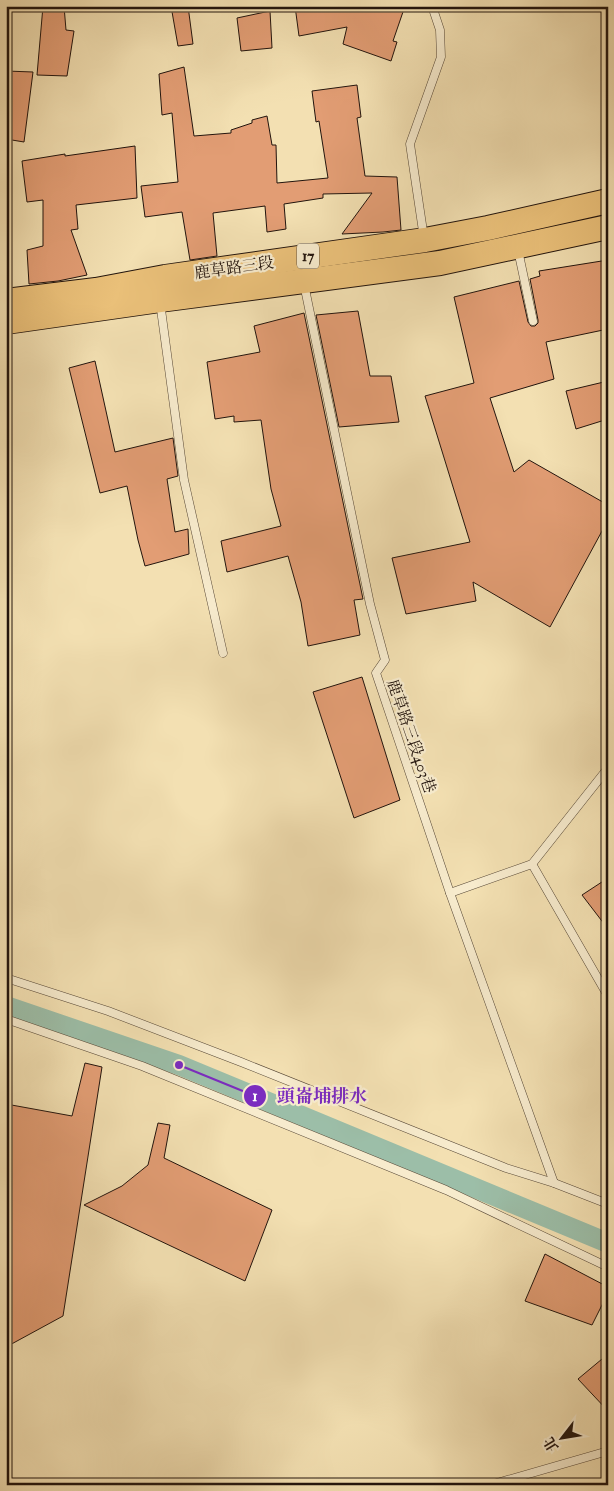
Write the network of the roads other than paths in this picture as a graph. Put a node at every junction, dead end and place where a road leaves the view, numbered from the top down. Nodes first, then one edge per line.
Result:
1 (432, 6) edge
2 (608, 201) edge
3 (608, 227) edge
4 (516, 234) junction
5 (424, 240) junction
6 (301, 269) junction
7 (160, 300) junction
8 (6, 301) edge
9 (534, 321) dead end
10 (6, 322) edge
11 (223, 653) dead end
12 (608, 768) edge
13 (532, 864) junction
14 (450, 893) junction
15 (6, 978) edge
16 (608, 996) edge
17 (6, 1019) edge
18 (554, 1183) junction
19 (608, 1204) edge
20 (608, 1267) edge
21 (608, 1451) edge
22 (490, 1485) edge

1 - 5 lane
2 - 4 main road, 鹿草路三段 / 17
3 - 4 main road, 鹿草路三段 / 17
4 - 5 main road, 鹿草路三段 / 17
4 - 6 main road, 鹿草路三段 / 17
4 - 9 lane
5 - 6 main road, 鹿草路三段 / 17
6 - 7 main road, 鹿草路三段 / 17
6 - 8 main road, 鹿草路三段 / 17
6 - 14 lane, 鹿草路三段403巷
7 - 10 main road, 鹿草路三段 / 17
7 - 11 lane
12 - 13 lane
13 - 14 lane
13 - 16 lane
14 - 18 lane, 鹿草路三段403巷
15 - 18 lane
17 - 20 lane
18 - 19 lane
21 - 22 lane

